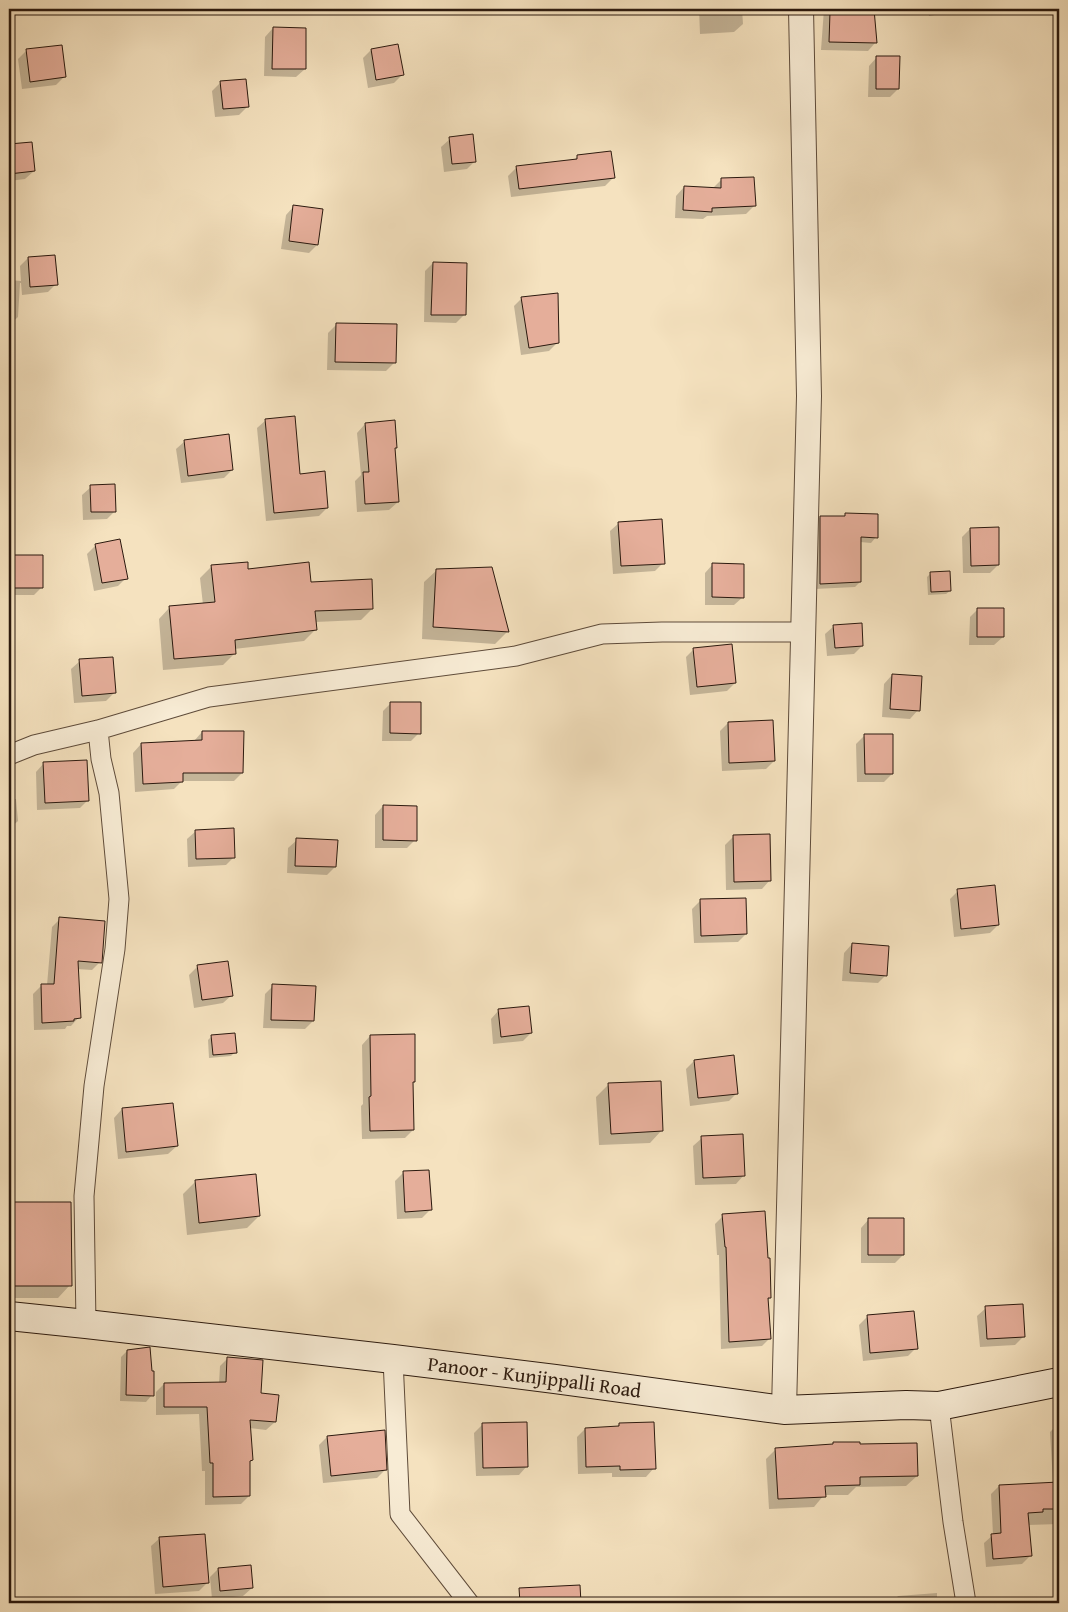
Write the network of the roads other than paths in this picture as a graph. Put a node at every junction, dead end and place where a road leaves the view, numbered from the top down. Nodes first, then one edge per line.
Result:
1 (801, 9) edge
2 (804, 632) junction
3 (98, 730) junction
4 (9, 755) edge
5 (9, 1316) edge
6 (86, 1324) junction
7 (393, 1359) junction
8 (1059, 1382) edge
9 (938, 1406) junction
10 (784, 1410) junction
11 (469, 1603) edge
12 (966, 1603) edge

1 - 2 street
2 - 3 street
2 - 10 street
3 - 4 street
3 - 6 street
5 - 6 main road, Panoor - Kunjippalli Road
6 - 7 main road, Panoor - Kunjippalli Road
7 - 10 main road, Panoor - Kunjippalli Road
7 - 11 street
8 - 9 main road, Panoor - Kunjippalli Road
9 - 10 main road, Panoor - Kunjippalli Road
9 - 12 street

